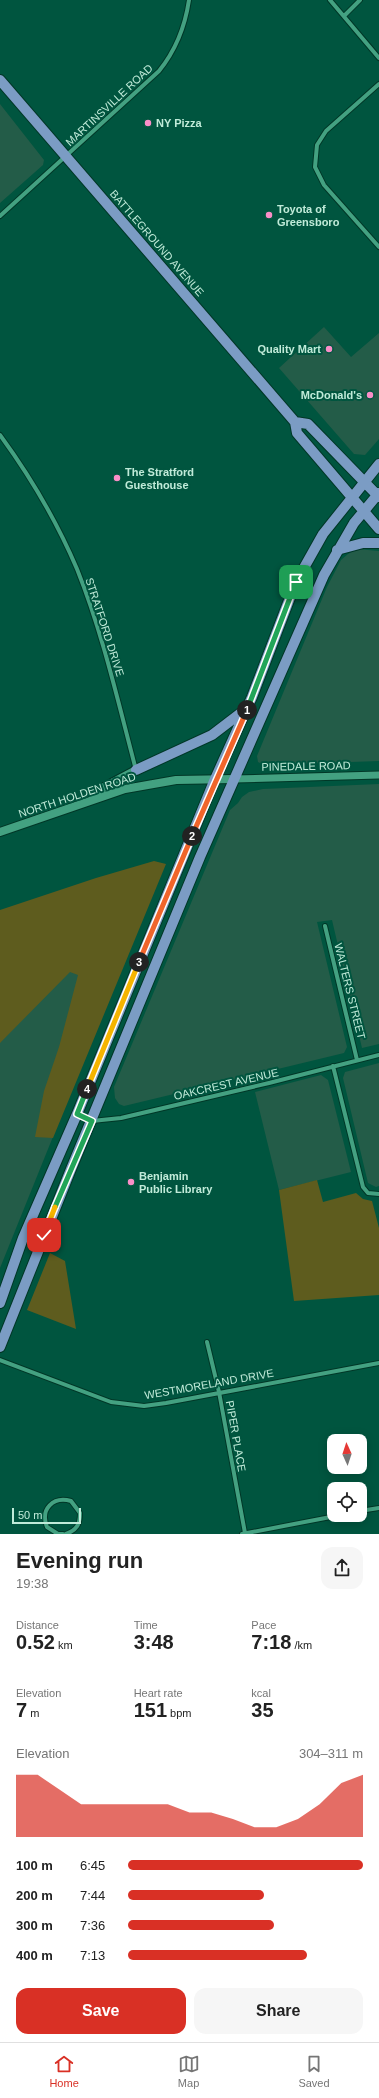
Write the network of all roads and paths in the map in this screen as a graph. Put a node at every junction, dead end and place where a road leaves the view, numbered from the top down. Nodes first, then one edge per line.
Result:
1 (189, 0) edge
2 (330, 0) edge
3 (360, 0) edge
4 (344, 16) junction
5 (379, 58) edge
6 (0, 80) edge
7 (379, 84) edge
8 (66, 156) junction
9 (0, 216) edge
10 (379, 247) edge
11 (296, 422) junction
12 (0, 435) edge
13 (379, 464) edge
14 (364, 481) junction
15 (378, 495) edge
16 (351, 496) junction
17 (364, 511) junction
18 (379, 529) edge
19 (379, 543) edge
20 (337, 550) junction
21 (248, 707) junction
22 (136, 770) junction
23 (379, 775) edge
24 (215, 779) junction
25 (234, 779) junction
26 (91, 800) junction
27 (0, 832) edge
28 (325, 926) dead end
29 (379, 1055) edge
30 (357, 1060) junction
31 (333, 1066) junction
32 (77, 1114) junction
33 (92, 1121) junction
34 (379, 1194) edge
35 (0, 1303) edge
36 (207, 1342) dead end
37 (0, 1347) edge
38 (0, 1360) edge
39 (379, 1363) edge
40 (219, 1392) junction
41 (379, 1508) edge
42 (367, 1510) edge
43 (327, 1518) edge
44 (75, 1533) edge
45 (65, 1534) edge
46 (244, 1534) edge

1 - 8 street, MARTINSVILLE ROAD
2 - 4 street
3 - 4 street
4 - 5 street
6 - 8 main road, BATTLEGROUND AVENUE
7 - 10 street
8 - 9 street, MARTINSVILLE ROAD
8 - 11 main road, BATTLEGROUND AVENUE
11 - 14 main road, BATTLEGROUND AVENUE
11 - 16 main road, BATTLEGROUND AVENUE
12 - 22 street, STRATFORD DRIVE
13 - 14 main road
14 - 15 main road, BATTLEGROUND AVENUE
14 - 16 main road
15 - 17 main road
16 - 17 main road, BATTLEGROUND AVENUE
16 - 21 main road
17 - 18 main road, BATTLEGROUND AVENUE
17 - 20 main road
19 - 20 main road
20 - 25 main road
21 - 22 main road
21 - 24 main road
22 - 26 main road
23 - 25 street, PINEDALE ROAD
24 - 25 main road, NORTH HOLDEN ROAD
24 - 26 main road, NORTH HOLDEN ROAD
24 - 32 main road
25 - 33 main road
26 - 27 main road, NORTH HOLDEN ROAD
28 - 30 street, WALTERS STREET
29 - 30 street, OAKCREST AVENUE
30 - 31 street, OAKCREST AVENUE
31 - 33 street, OAKCREST AVENUE
31 - 34 street
32 - 33 street
32 - 35 main road
33 - 37 main road
36 - 40 street, PIPER PLACE
38 - 40 street, WESTMORELAND DRIVE
39 - 40 street, WESTMORELAND DRIVE
40 - 46 street, PIPER PLACE
41 - 42 street
43 - 46 street
44 - 45 street
44 - 45 street

